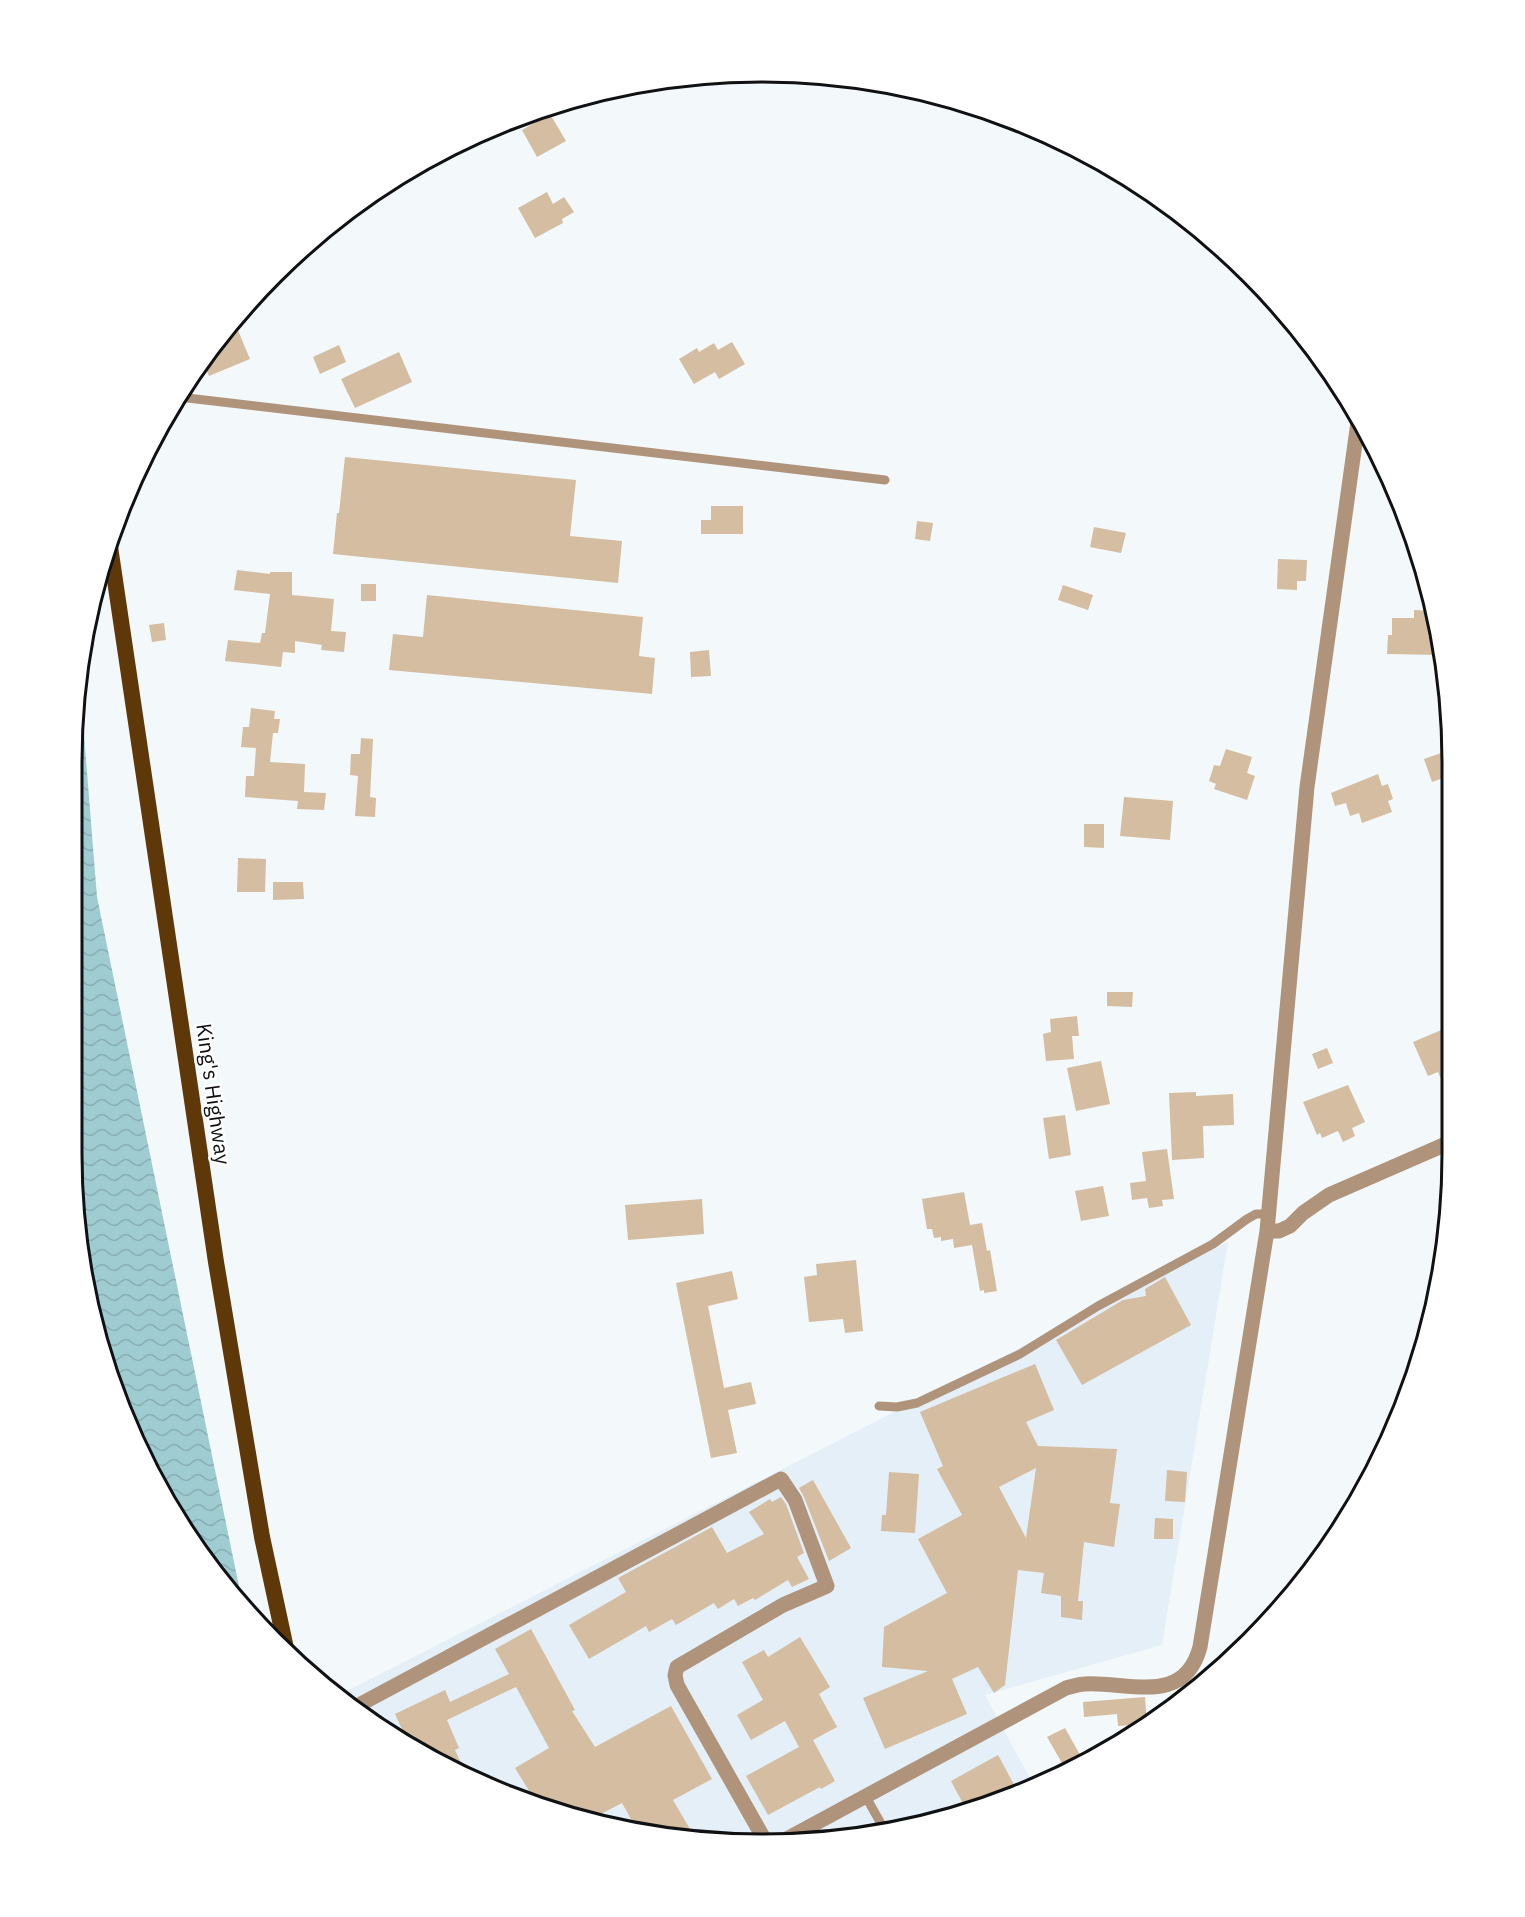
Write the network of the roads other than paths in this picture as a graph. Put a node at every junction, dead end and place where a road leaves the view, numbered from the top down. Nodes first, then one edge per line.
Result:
1 (189, 398) edge
2 (1357, 433) edge
3 (885, 480) dead end
4 (113, 565) edge
5 (1442, 1146) edge
6 (1269, 1214) junction
7 (1267, 1231) junction
8 (879, 1406) dead end
9 (283, 1636) edge
10 (363, 1704) edge
11 (866, 1797) junction
12 (881, 1824) edge
13 (798, 1833) edge
14 (761, 1834) edge

1 - 3 lane
2 - 6 street
4 - 9 highway, King's Highway
5 - 7 street
6 - 7 street
6 - 8 lane
7 - 11 street
10 - 14 street
11 - 12 lane
11 - 13 street

